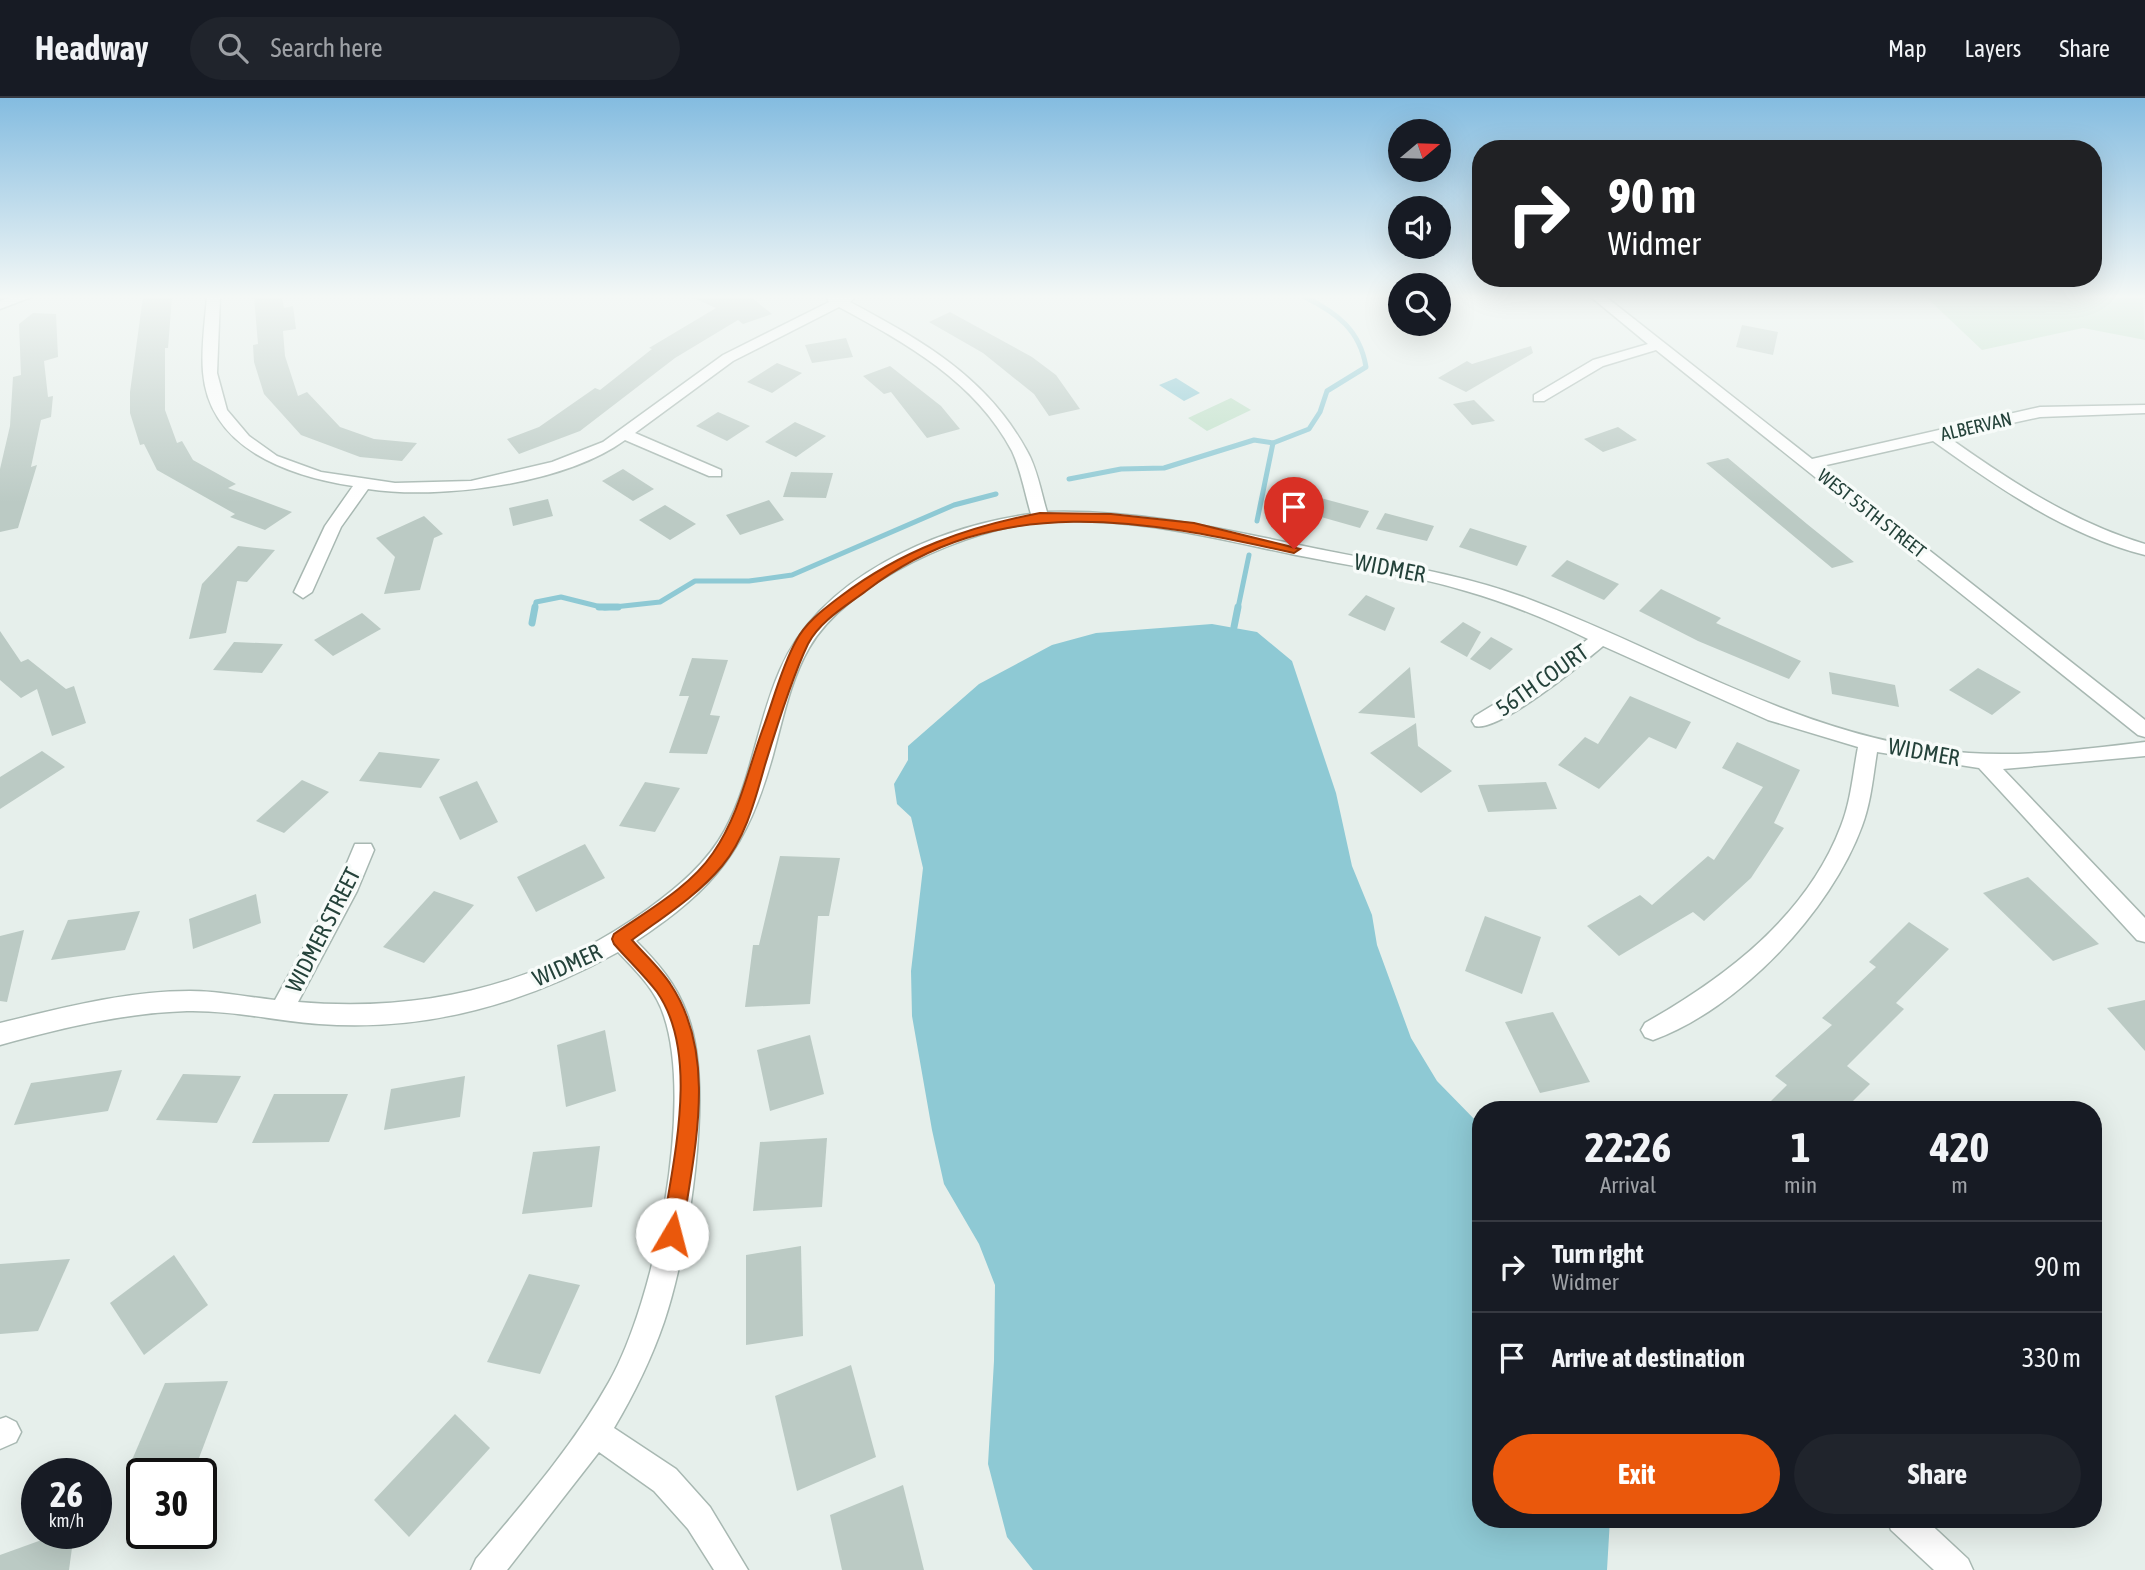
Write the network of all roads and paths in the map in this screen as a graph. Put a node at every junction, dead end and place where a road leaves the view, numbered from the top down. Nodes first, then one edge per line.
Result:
1 (210, 366) edge
2 (717, 366) edge
3 (945, 366) edge
4 (1593, 366) edge
5 (1684, 366) edge
6 (1539, 398) dead end
7 (2145, 409) edge
8 (624, 433) junction
9 (1935, 435) junction
10 (1810, 464) junction
11 (715, 473) dead end
12 (364, 484) junction
13 (1040, 517) junction
14 (2145, 550) edge
15 (303, 592) dead end
16 (1601, 638) junction
17 (1482, 721) dead end
18 (2145, 730) edge
19 (1869, 743) junction
20 (2145, 749) edge
21 (1984, 761) junction
22 (363, 850) dead end
23 (2145, 933) edge
24 (620, 939) junction
25 (282, 1010) junction
26 (1653, 1030) dead end
27 (0, 1034) edge
28 (593, 1432) junction
29 (1912, 1528) edge
30 (487, 1570) edge
31 (732, 1570) edge
32 (1957, 1570) edge

1 - 12 street
2 - 8 street
3 - 13 street
4 - 6 street
5 - 10 street, WEST 55TH STREET
7 - 9 street, ALBERVAN
8 - 11 street
8 - 12 street
9 - 10 street, ALBERVAN
9 - 14 street
10 - 18 street, WEST 55TH STREET
12 - 15 street
13 - 16 street, WIDMER
13 - 24 street, WIDMER
16 - 17 street, 56TH COURT
16 - 19 street, WIDMER
19 - 21 street, WIDMER
19 - 26 street
20 - 21 street, WIDMER
21 - 23 street
22 - 25 street, WIDMER STREET
24 - 25 street, WIDMER
24 - 28 street
25 - 27 street, WIDMER
28 - 30 street
28 - 31 street
29 - 32 street

